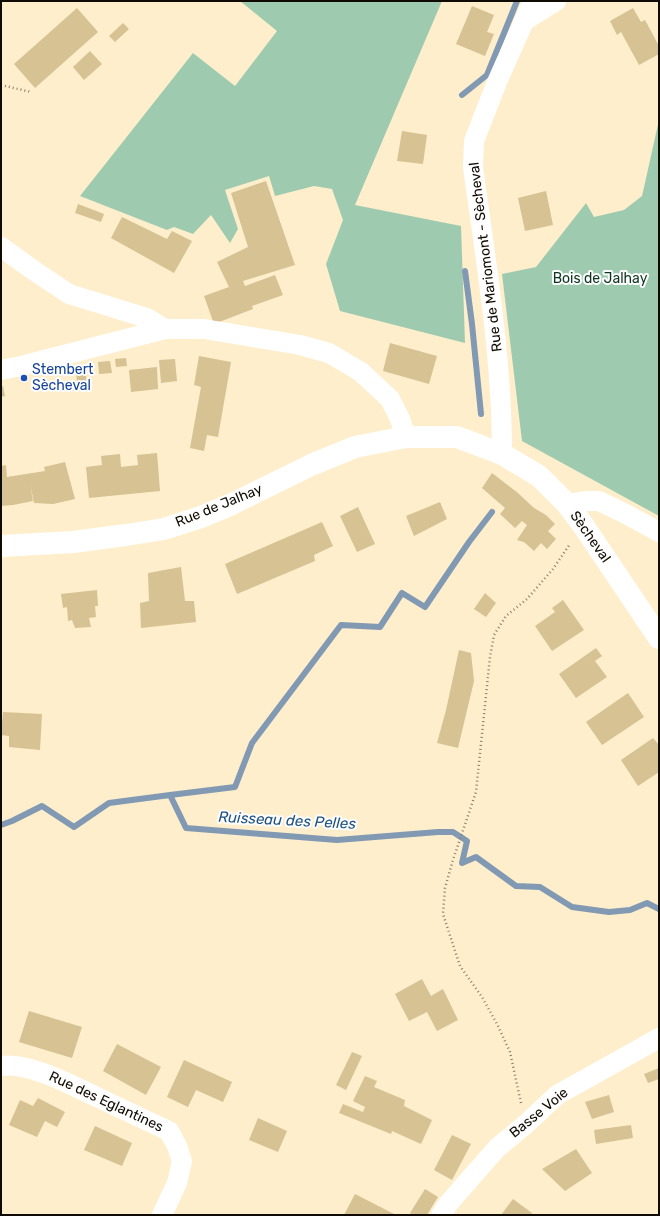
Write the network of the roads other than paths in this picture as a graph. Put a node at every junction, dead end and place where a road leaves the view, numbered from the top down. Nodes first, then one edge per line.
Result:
1 (534, 1) edge
2 (556, 1) edge
3 (524, 21) junction
4 (1, 247) edge
5 (165, 329) junction
6 (1, 370) edge
7 (406, 437) junction
8 (502, 454) junction
9 (567, 504) junction
10 (659, 532) edge
11 (1, 546) edge
12 (659, 638) edge
13 (659, 1038) edge
14 (1, 1066) edge
15 (162, 1215) edge
16 (441, 1215) edge

1 - 3 street, Rue de Mariomont - Sècheval
2 - 3 street
3 - 8 street, Rue de Mariomont - Sècheval
4 - 5 street
5 - 6 street
5 - 7 street
7 - 8 main road, Rue de Jalhay
7 - 11 main road, Rue de Jalhay
8 - 9 main road, Sècheval
9 - 10 street
9 - 12 main road, Sècheval
13 - 16 street, Basse Voie
14 - 15 street, Rue des Eglantines

